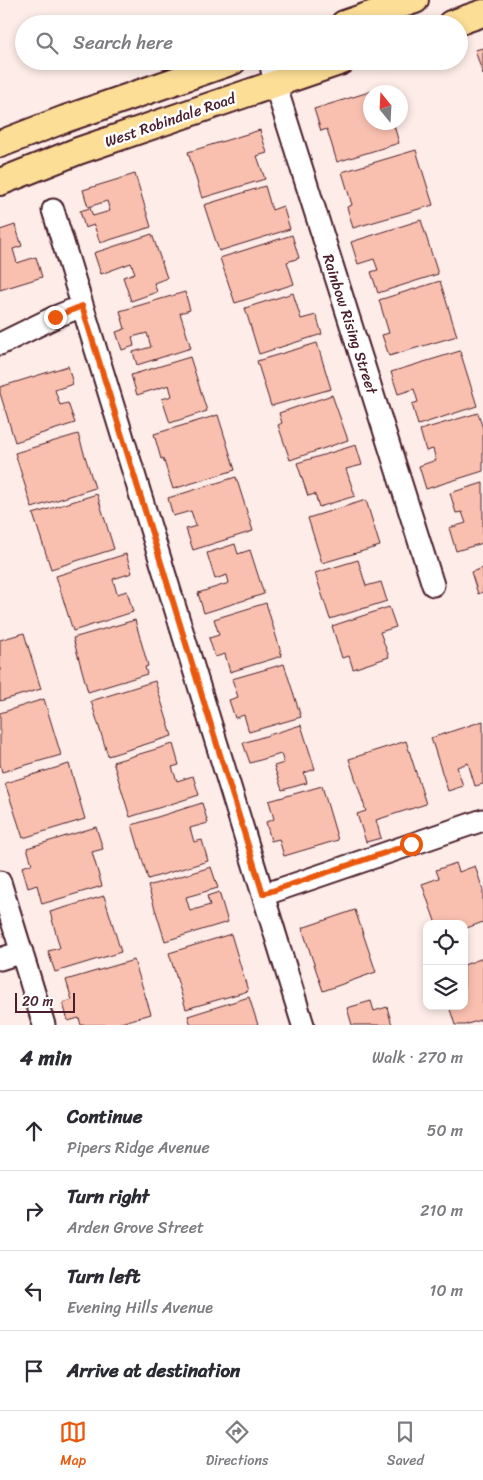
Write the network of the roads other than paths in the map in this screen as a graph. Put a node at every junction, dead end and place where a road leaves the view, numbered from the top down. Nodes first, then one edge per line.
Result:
1 (415, 0) edge
2 (483, 13) edge
3 (371, 15) edge
4 (468, 18) edge
5 (207, 70) edge
6 (290, 70) edge
7 (273, 73) edge
8 (0, 144) edge
9 (0, 182) edge
10 (53, 210) dead end
11 (82, 306) junction
12 (0, 344) edge
13 (433, 585) dead end
14 (483, 820) edge
15 (0, 882) edge
16 (263, 894) junction
17 (22, 952) junction
18 (0, 959) edge
19 (44, 1025) edge
20 (303, 1025) edge

1 - 3 main road
2 - 4 main road
5 - 8 main road
6 - 7 main road, West Robindale Road
7 - 9 main road, West Robindale Road
7 - 13 street, Rainbow Rising Street
10 - 11 street
11 - 12 street
11 - 16 street
14 - 16 street
15 - 17 street
16 - 20 street
17 - 18 street
17 - 19 street

